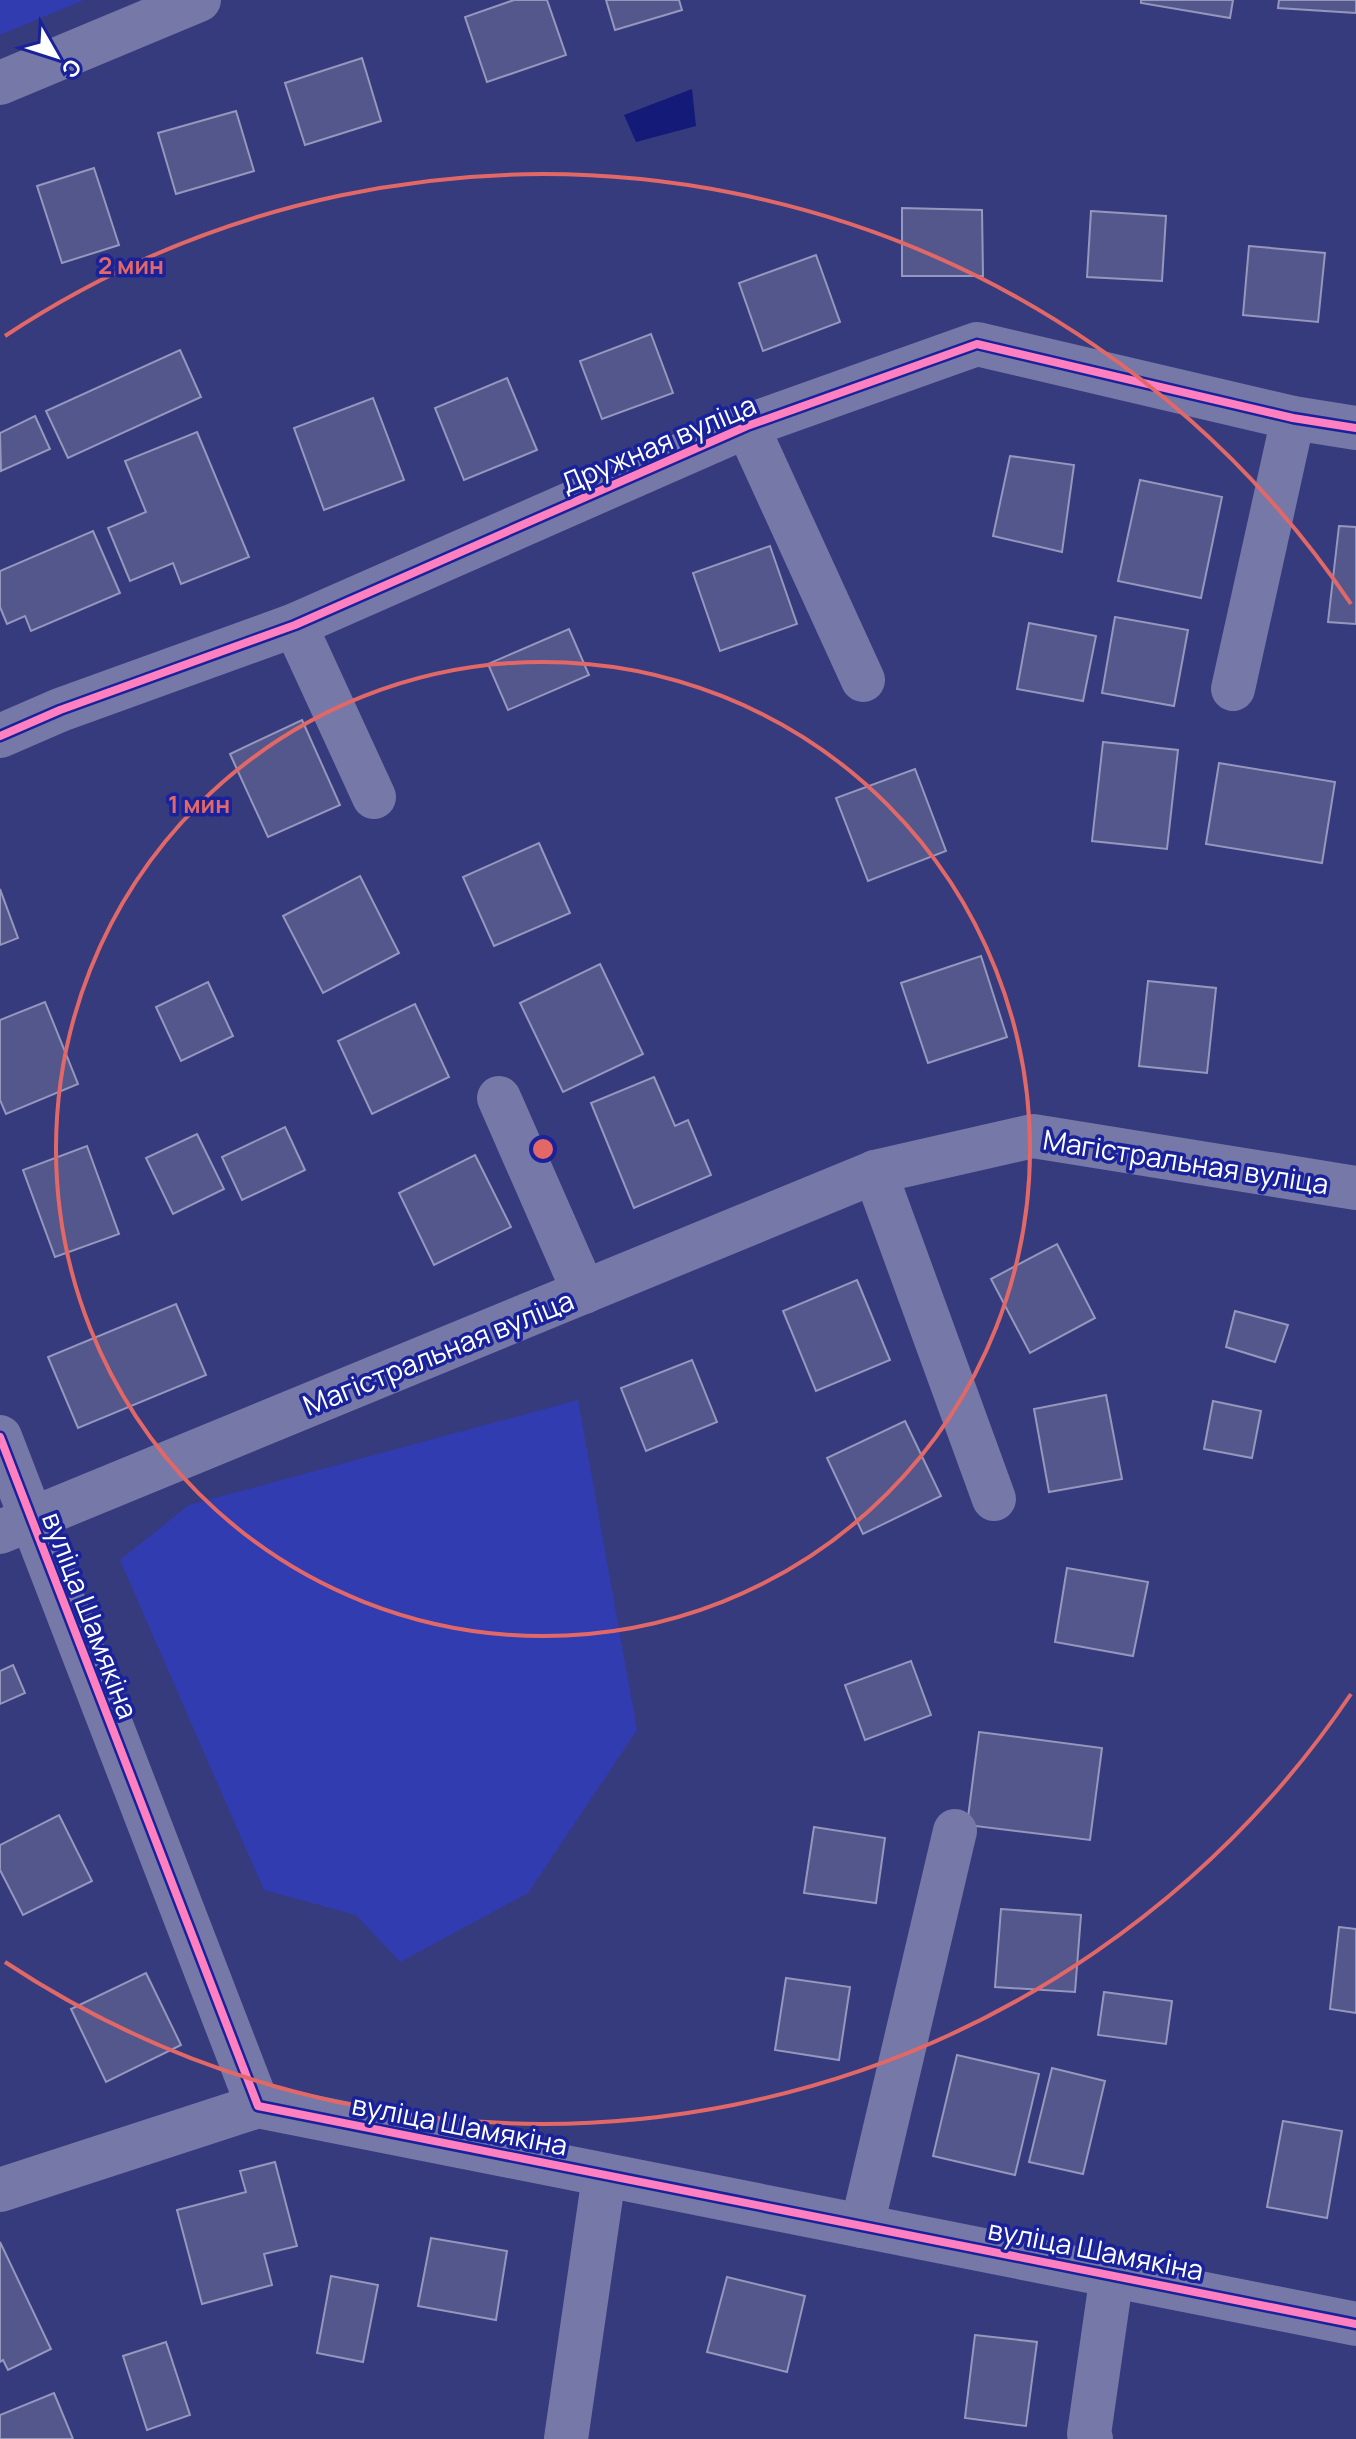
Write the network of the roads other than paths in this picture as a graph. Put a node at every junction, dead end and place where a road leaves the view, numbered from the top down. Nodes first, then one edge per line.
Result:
1 (199, 0) edge
2 (0, 83) edge
3 (1293, 418) junction
4 (747, 426) junction
5 (1356, 428) edge
6 (295, 625) junction
7 (863, 680) dead end
8 (1233, 689) dead end
9 (0, 736) edge
10 (374, 797) dead end
11 (499, 1098) dead end
12 (875, 1172) junction
13 (1356, 1188) edge
14 (584, 1292) junction
15 (0, 1437) edge
16 (994, 1499) dead end
17 (15, 1526) edge
18 (955, 1831) dead end
19 (258, 2106) junction
20 (604, 2176) junction
21 (0, 2190) edge
22 (862, 2226) junction
23 (1112, 2274) junction
24 (1356, 2324) edge
25 (566, 2439) edge
26 (1091, 2439) edge

1 - 2 street
3 - 4 street, Дружная вуліца
3 - 5 street, Дружная вуліца
3 - 8 street
4 - 6 street, Дружная вуліца
4 - 7 street
6 - 9 street, Дружная вуліца
6 - 10 street
11 - 14 street
12 - 13 street, Магістральная вуліца
12 - 14 street, Магістральная вуліца
12 - 16 street
14 - 17 street, Магістральная вуліца
15 - 17 street, вуліца Шамякіна
17 - 19 street, вуліца Шамякіна
18 - 22 street
19 - 20 street, вуліца Шамякіна
19 - 21 street, вуліца Шамякіна
20 - 22 street, вуліца Шамякіна
20 - 25 street
22 - 23 street, вуліца Шамякіна
23 - 24 street, вуліца Шамякіна
23 - 26 street

